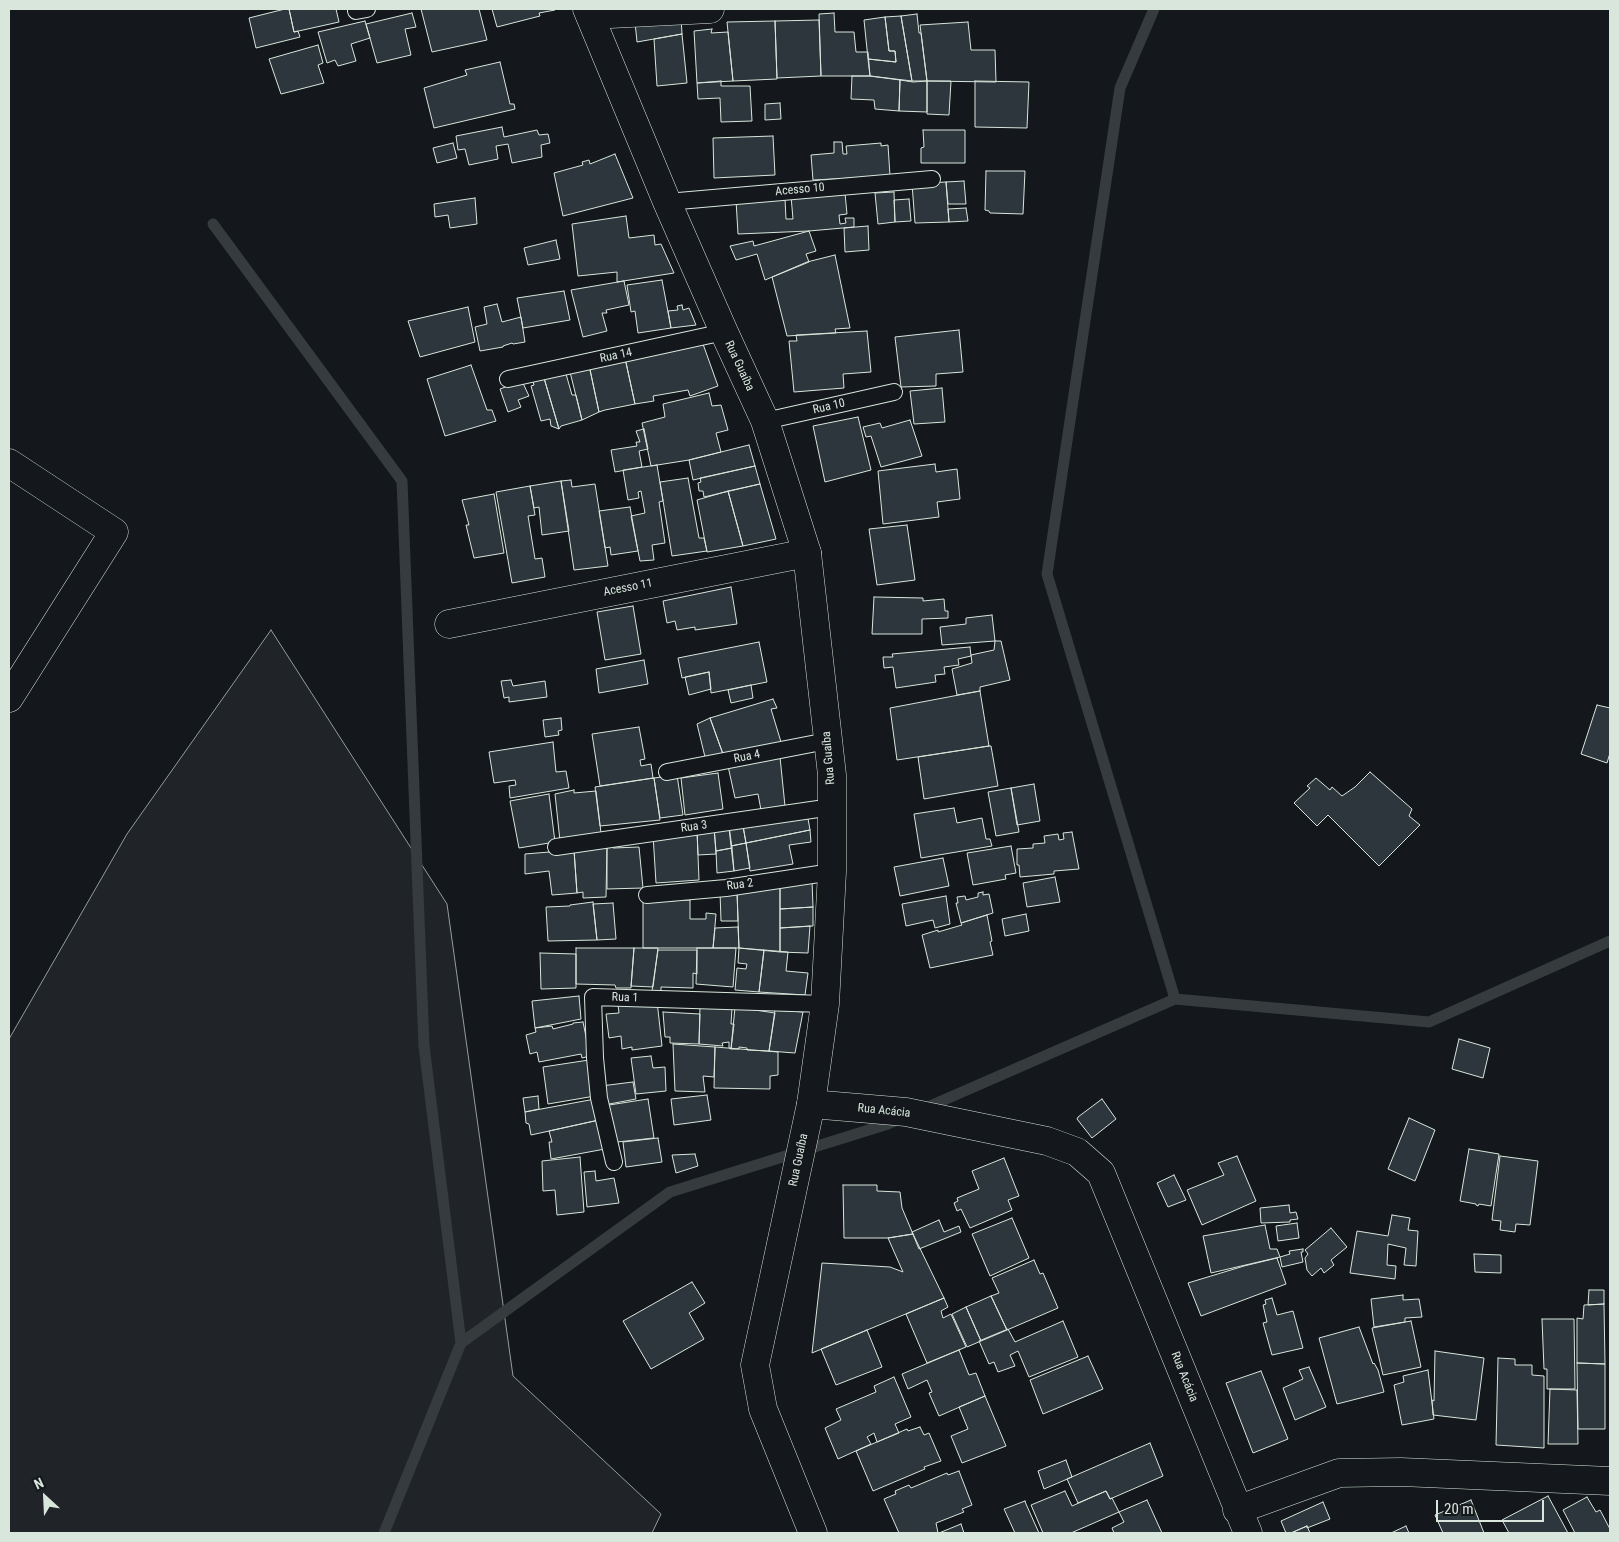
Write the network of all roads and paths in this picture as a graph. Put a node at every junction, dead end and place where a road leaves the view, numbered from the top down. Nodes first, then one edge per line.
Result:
1 (710, 9) edge
2 (589, 12) edge
3 (932, 178) dead end
4 (667, 202) junction
5 (724, 332) junction
6 (508, 379) dead end
7 (894, 392) dead end
8 (765, 421) junction
9 (9, 463) edge
10 (807, 552) junction
11 (449, 624) dead end
12 (9, 698) edge
13 (828, 741) junction
14 (667, 772) dead end
15 (832, 807) junction
16 (556, 847) dead end
17 (832, 872) junction
18 (647, 895) dead end
19 (825, 1004) junction
20 (811, 1104) junction
21 (614, 1162) dead end
22 (1610, 1481) edge
23 (1242, 1521) edge
24 (813, 1533) edge

1 - 2 street
2 - 4 street, Rua Guaíba
3 - 4 lane, Acesso 10
4 - 5 street, Rua Guaíba
5 - 6 lane, Rua 14
5 - 8 street, Rua Guaíba
7 - 8 lane, Rua 10
8 - 10 street, Rua Guaíba
9 - 12 street
10 - 11 street, Acesso 11
10 - 13 street, Rua Guaíba
13 - 14 lane, Rua 4
13 - 15 street, Rua Guaíba
15 - 16 lane, Rua 3
15 - 17 street, Rua Guaíba
17 - 18 lane, Rua 2
17 - 19 street, Rua Guaíba
19 - 20 street, Rua Guaíba
19 - 21 lane, Rua 1
20 - 23 street, Rua Acácia
20 - 24 street, Rua Guaíba
22 - 23 street, Rua Acácia

